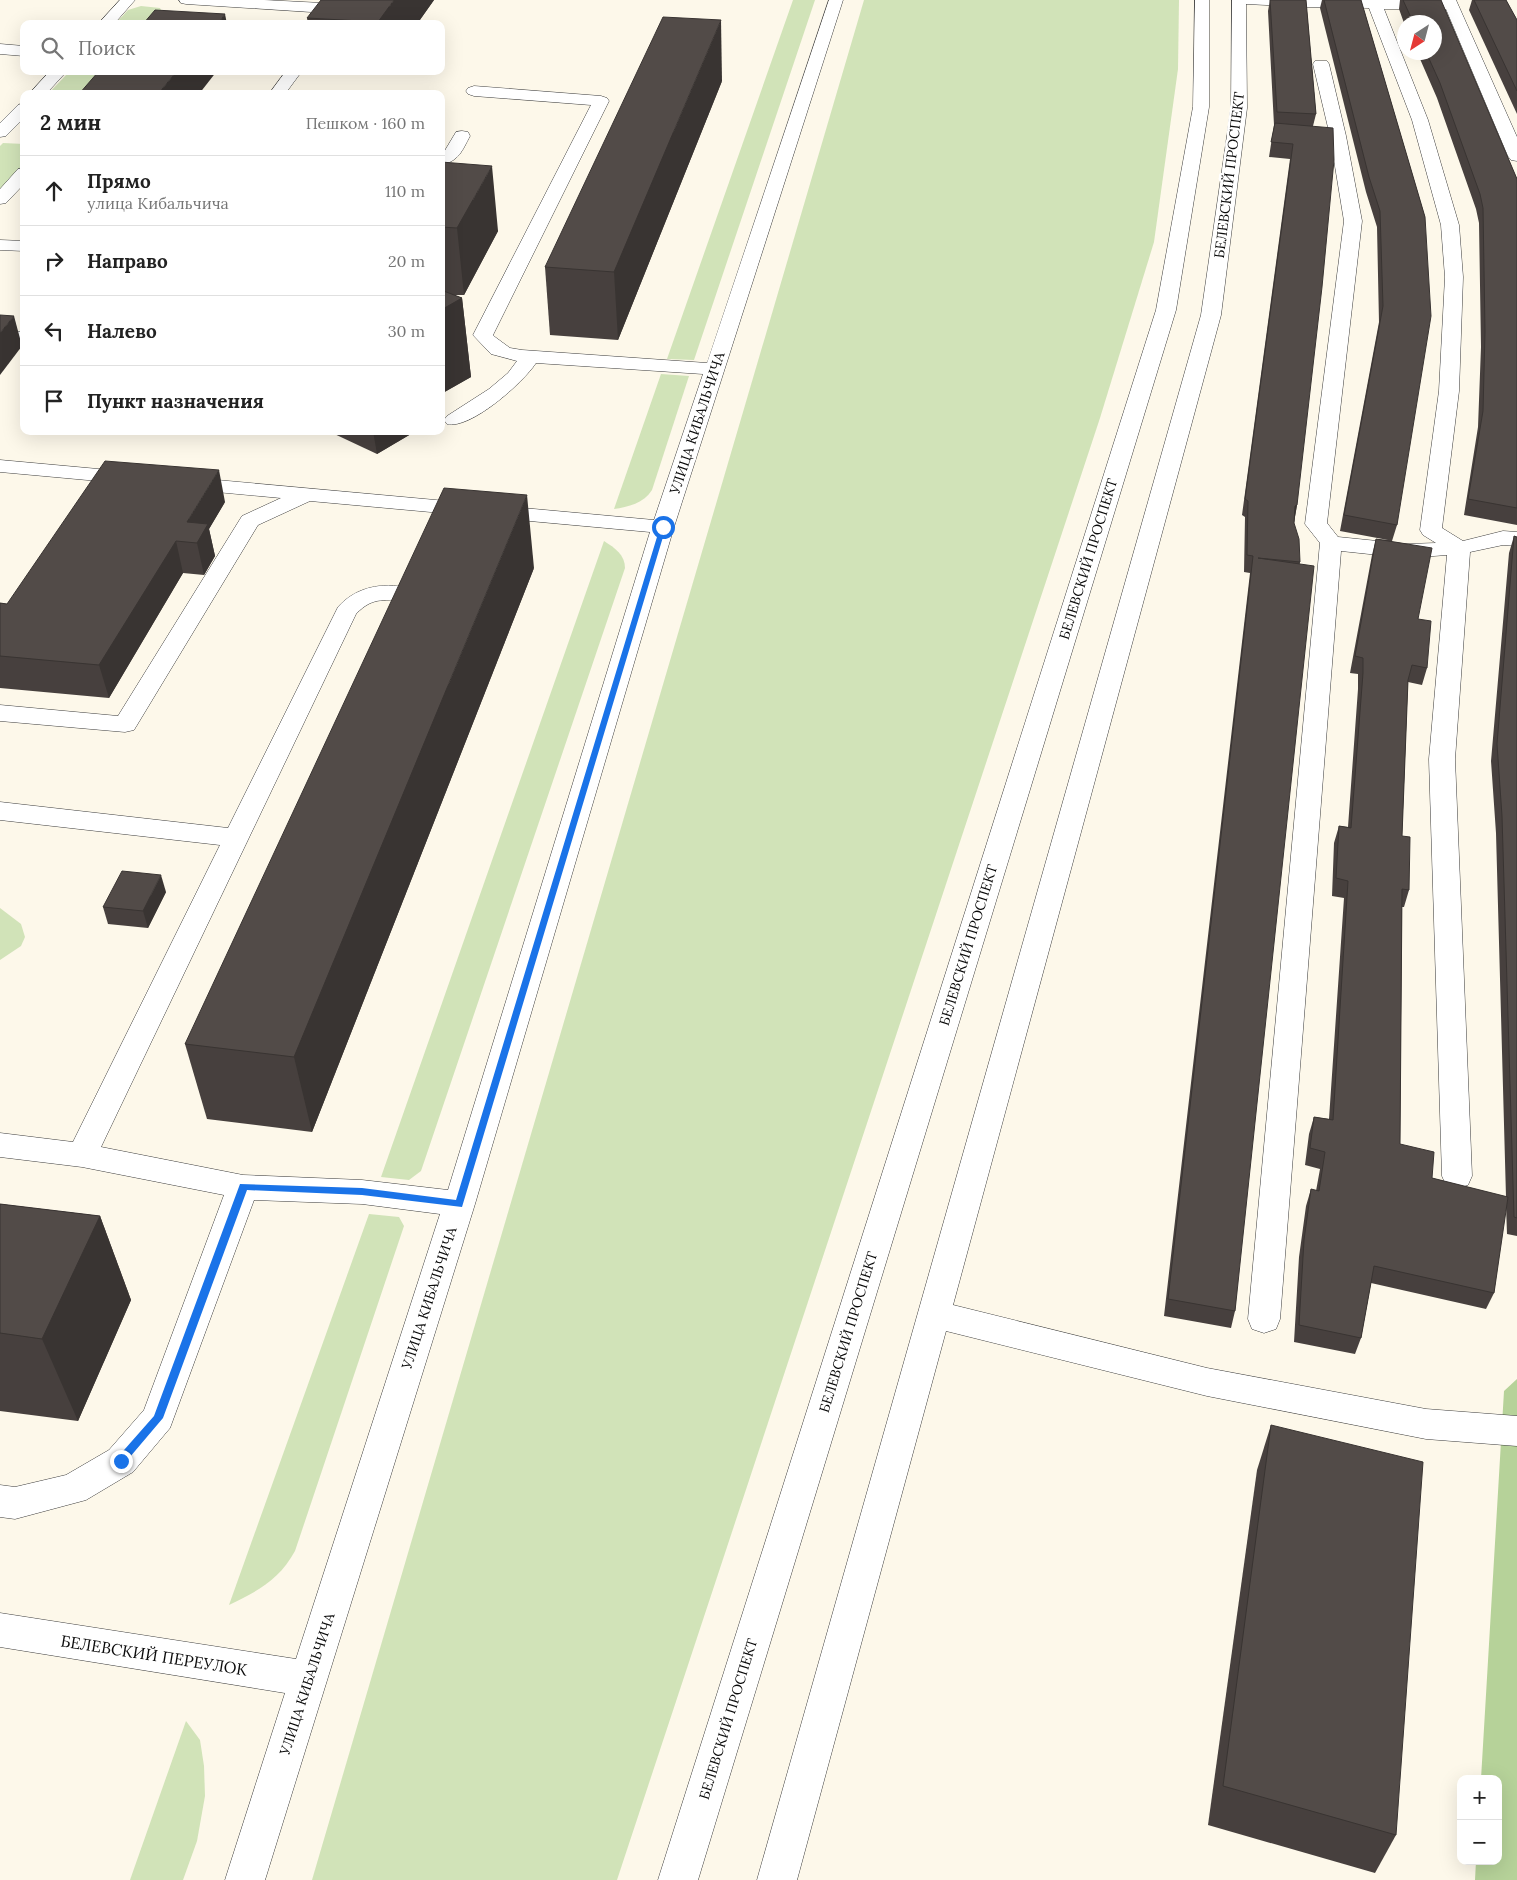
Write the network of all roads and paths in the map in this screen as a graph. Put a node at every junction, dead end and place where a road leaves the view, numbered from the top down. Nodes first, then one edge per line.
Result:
1 (128, 0) edge
2 (836, 0) edge
3 (1202, 0) edge
4 (1239, 0) edge
5 (1250, 0) edge
6 (181, 2) edge
7 (1306, 2) edge
8 (1374, 2) edge
9 (1450, 2) edge
10 (346, 4) edge
11 (109, 20) edge
12 (334, 20) edge
13 (0, 49) edge
14 (20, 51) edge
15 (1321, 64) dead end
16 (55, 75) edge
17 (291, 75) edge
18 (41, 90) edge
19 (280, 90) edge
20 (474, 91) dead end
21 (0, 108) edge
22 (20, 109) edge
23 (20, 112) edge
24 (0, 132) edge
25 (462, 136) dead end
26 (1517, 156) edge
27 (445, 158) edge
28 (20, 178) edge
29 (0, 199) edge
30 (0, 245) edge
31 (20, 246) edge
32 (0, 336) edge
33 (20, 338) edge
34 (530, 358) junction
35 (715, 369) junction
36 (454, 420) dead end
37 (8, 467) edge
38 (0, 489) edge
39 (307, 494) junction
40 (663, 527) junction
41 (1517, 539) edge
42 (1331, 543) junction
43 (1459, 548) junction
44 (400, 593) edge
45 (0, 713) edge
46 (0, 811) edge
47 (237, 838) junction
48 (0, 1145) edge
49 (82, 1155) junction
50 (1457, 1176) dead end
51 (244, 1187) junction
52 (459, 1204) junction
53 (933, 1314) junction
54 (1264, 1319) dead end
55 (1517, 1431) edge
56 (0, 1501) edge
57 (0, 1630) edge
58 (309, 1679) junction
59 (245, 1880) edge
60 (678, 1880) edge
61 (777, 1880) edge

1 - 11 street
2 - 35 street, УЛИЦА КИБАЛЬЧИЧА
3 - 60 street, БЕЛЕВСКИЙ ПРОСПЕКТ
4 - 53 street, БЕЛЕВСКИЙ ПРОСПЕКТ
5 - 7 street
6 - 10 street
7 - 8 street
8 - 9 street
8 - 43 street
9 - 26 street
10 - 12 street
13 - 14 street
15 - 42 street
16 - 18 street
17 - 19 street
20 - 34 street
21 - 22 street
23 - 24 street
25 - 27 street
28 - 29 street
30 - 31 street
32 - 33 street
34 - 35 street
34 - 36 street
35 - 40 street, УЛИЦА КИБАЛЬЧИЧА
37 - 38 street
37 - 39 street
39 - 40 street
39 - 45 street
40 - 52 street, УЛИЦА КИБАЛЬЧИЧА
41 - 43 street
42 - 43 street
42 - 54 street
43 - 50 street
44 - 47 street
46 - 47 street
47 - 49 street
48 - 49 street
49 - 51 street
51 - 52 street
51 - 56 street
52 - 58 street, УЛИЦА КИБАЛЬЧИЧА
53 - 55 street
53 - 61 street, БЕЛЕВСКИЙ ПРОСПЕКТ
57 - 58 street, БЕЛЕВСКИЙ ПЕРЕУЛОК
58 - 59 street, УЛИЦА КИБАЛЬЧИЧА

